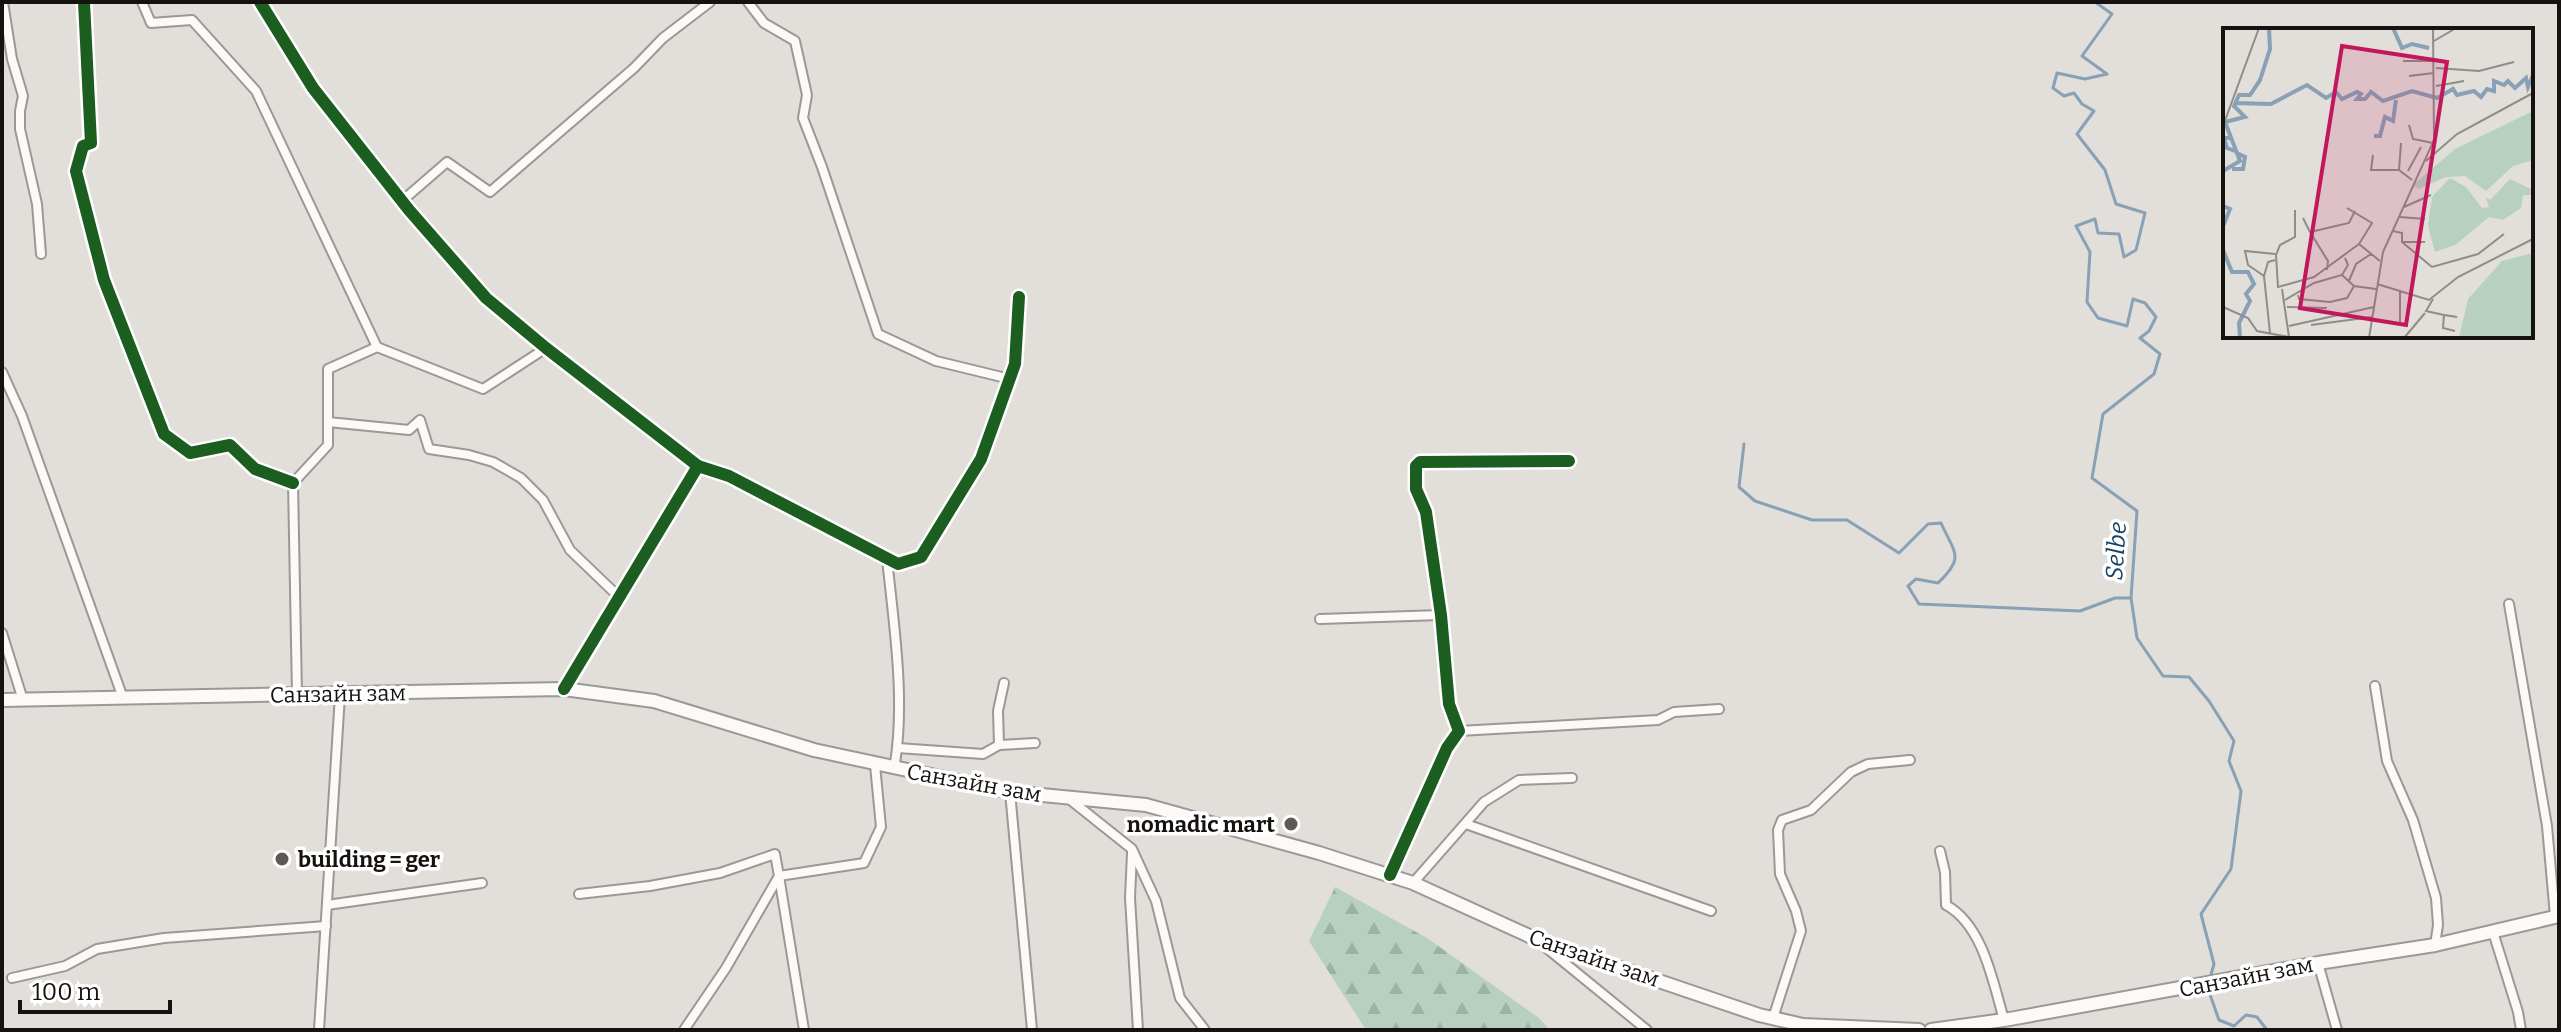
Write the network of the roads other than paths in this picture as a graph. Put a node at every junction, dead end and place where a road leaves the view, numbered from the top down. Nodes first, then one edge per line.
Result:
1 (3, 2) edge
2 (84, 2) edge
3 (142, 2) edge
4 (260, 2) edge
5 (710, 2) edge
6 (748, 2) edge
7 (402, 201) junction
8 (41, 254) dead end
9 (1019, 297) dead end
10 (377, 347) junction
11 (546, 348) junction
12 (2, 372) edge
13 (1010, 379) junction
14 (328, 422) junction
15 (1569, 461) dead end
16 (698, 466) junction
17 (293, 483) junction
18 (887, 559) junction
19 (619, 597) junction
20 (2509, 604) dead end
21 (1441, 615) junction
22 (1320, 619) dead end
23 (2, 633) edge
24 (1004, 683) dead end
25 (2375, 686) dead end
26 (564, 689) junction
27 (297, 694) junction
28 (340, 695) junction
29 (123, 698) junction
30 (2, 700) edge
31 (23, 700) junction
32 (1719, 709) dead end
33 (1459, 731) junction
34 (1035, 743) dead end
35 (999, 745) junction
36 (898, 748) junction
37 (1910, 760) dead end
38 (875, 765) junction
39 (894, 769) junction
40 (1572, 778) dead end
41 (1010, 792) junction
42 (1067, 798) junction
43 (1466, 824) junction
44 (1132, 849) junction
45 (1940, 851) dead end
46 (1390, 875) junction
47 (779, 876) junction
48 (482, 883) dead end
49 (1413, 883) junction
50 (579, 894) dead end
51 (327, 905) junction
52 (1711, 911) dead end
53 (2557, 916) edge
54 (326, 926) junction
55 (2493, 932) junction
56 (1538, 940) junction
57 (2435, 945) junction
58 (2318, 963) junction
59 (12, 978) dead end
60 (1773, 1018) junction
61 (2004, 1020) junction
62 (319, 1030) edge
63 (684, 1030) edge
64 (804, 1030) edge
65 (1032, 1030) edge
66 (1138, 1030) edge
67 (1205, 1030) edge
68 (1647, 1030) edge
69 (1919, 1030) edge
70 (1931, 1030) edge
71 (2337, 1030) edge
72 (2521, 1030) edge

1 - 8 street
2 - 17 street
3 - 10 street
4 - 7 street
5 - 7 street
6 - 13 street
7 - 11 street
9 - 13 street
10 - 11 street
10 - 14 street
11 - 16 street
12 - 29 street
13 - 18 street
14 - 17 street
14 - 19 street
15 - 21 street
16 - 18 street
16 - 19 street
17 - 27 street
18 - 36 street
19 - 26 street
20 - 53 street
21 - 22 street
21 - 33 street
23 - 31 street
24 - 35 street
25 - 57 street
26 - 28 main road, Санзайн зам
26 - 38 main road, Санзайн зам
27 - 28 main road, Санзайн зам
27 - 29 main road, Санзайн зам
28 - 51 street
29 - 31 main road, Санзайн зам
30 - 31 main road, Санзайн зам
32 - 33 street
33 - 46 street
34 - 35 street
35 - 36 street
36 - 39 street
37 - 60 street
38 - 39 main road, Санзайн зам
38 - 47 street
39 - 41 main road, Санзайн зам
40 - 43 street
41 - 42 main road, Санзайн зам
41 - 65 street
42 - 44 street
42 - 46 main road, Санзайн зам
43 - 49 street
43 - 52 street
44 - 66 street
44 - 67 street
45 - 61 street
46 - 49 main road, Санзайн зам
47 - 50 street
47 - 63 street
47 - 64 street
48 - 51 street
49 - 56 main road, Санзайн зам
51 - 54 street
53 - 55 main road, Санзайн зам
54 - 59 street
54 - 62 street
55 - 57 main road, Санзайн зам
55 - 72 street
56 - 60 main road, Санзайн зам
56 - 68 street
57 - 58 main road, Санзайн зам
58 - 61 main road, Санзайн зам
58 - 71 street
60 - 69 main road, Санзайн зам
61 - 70 main road, Санзайн зам

